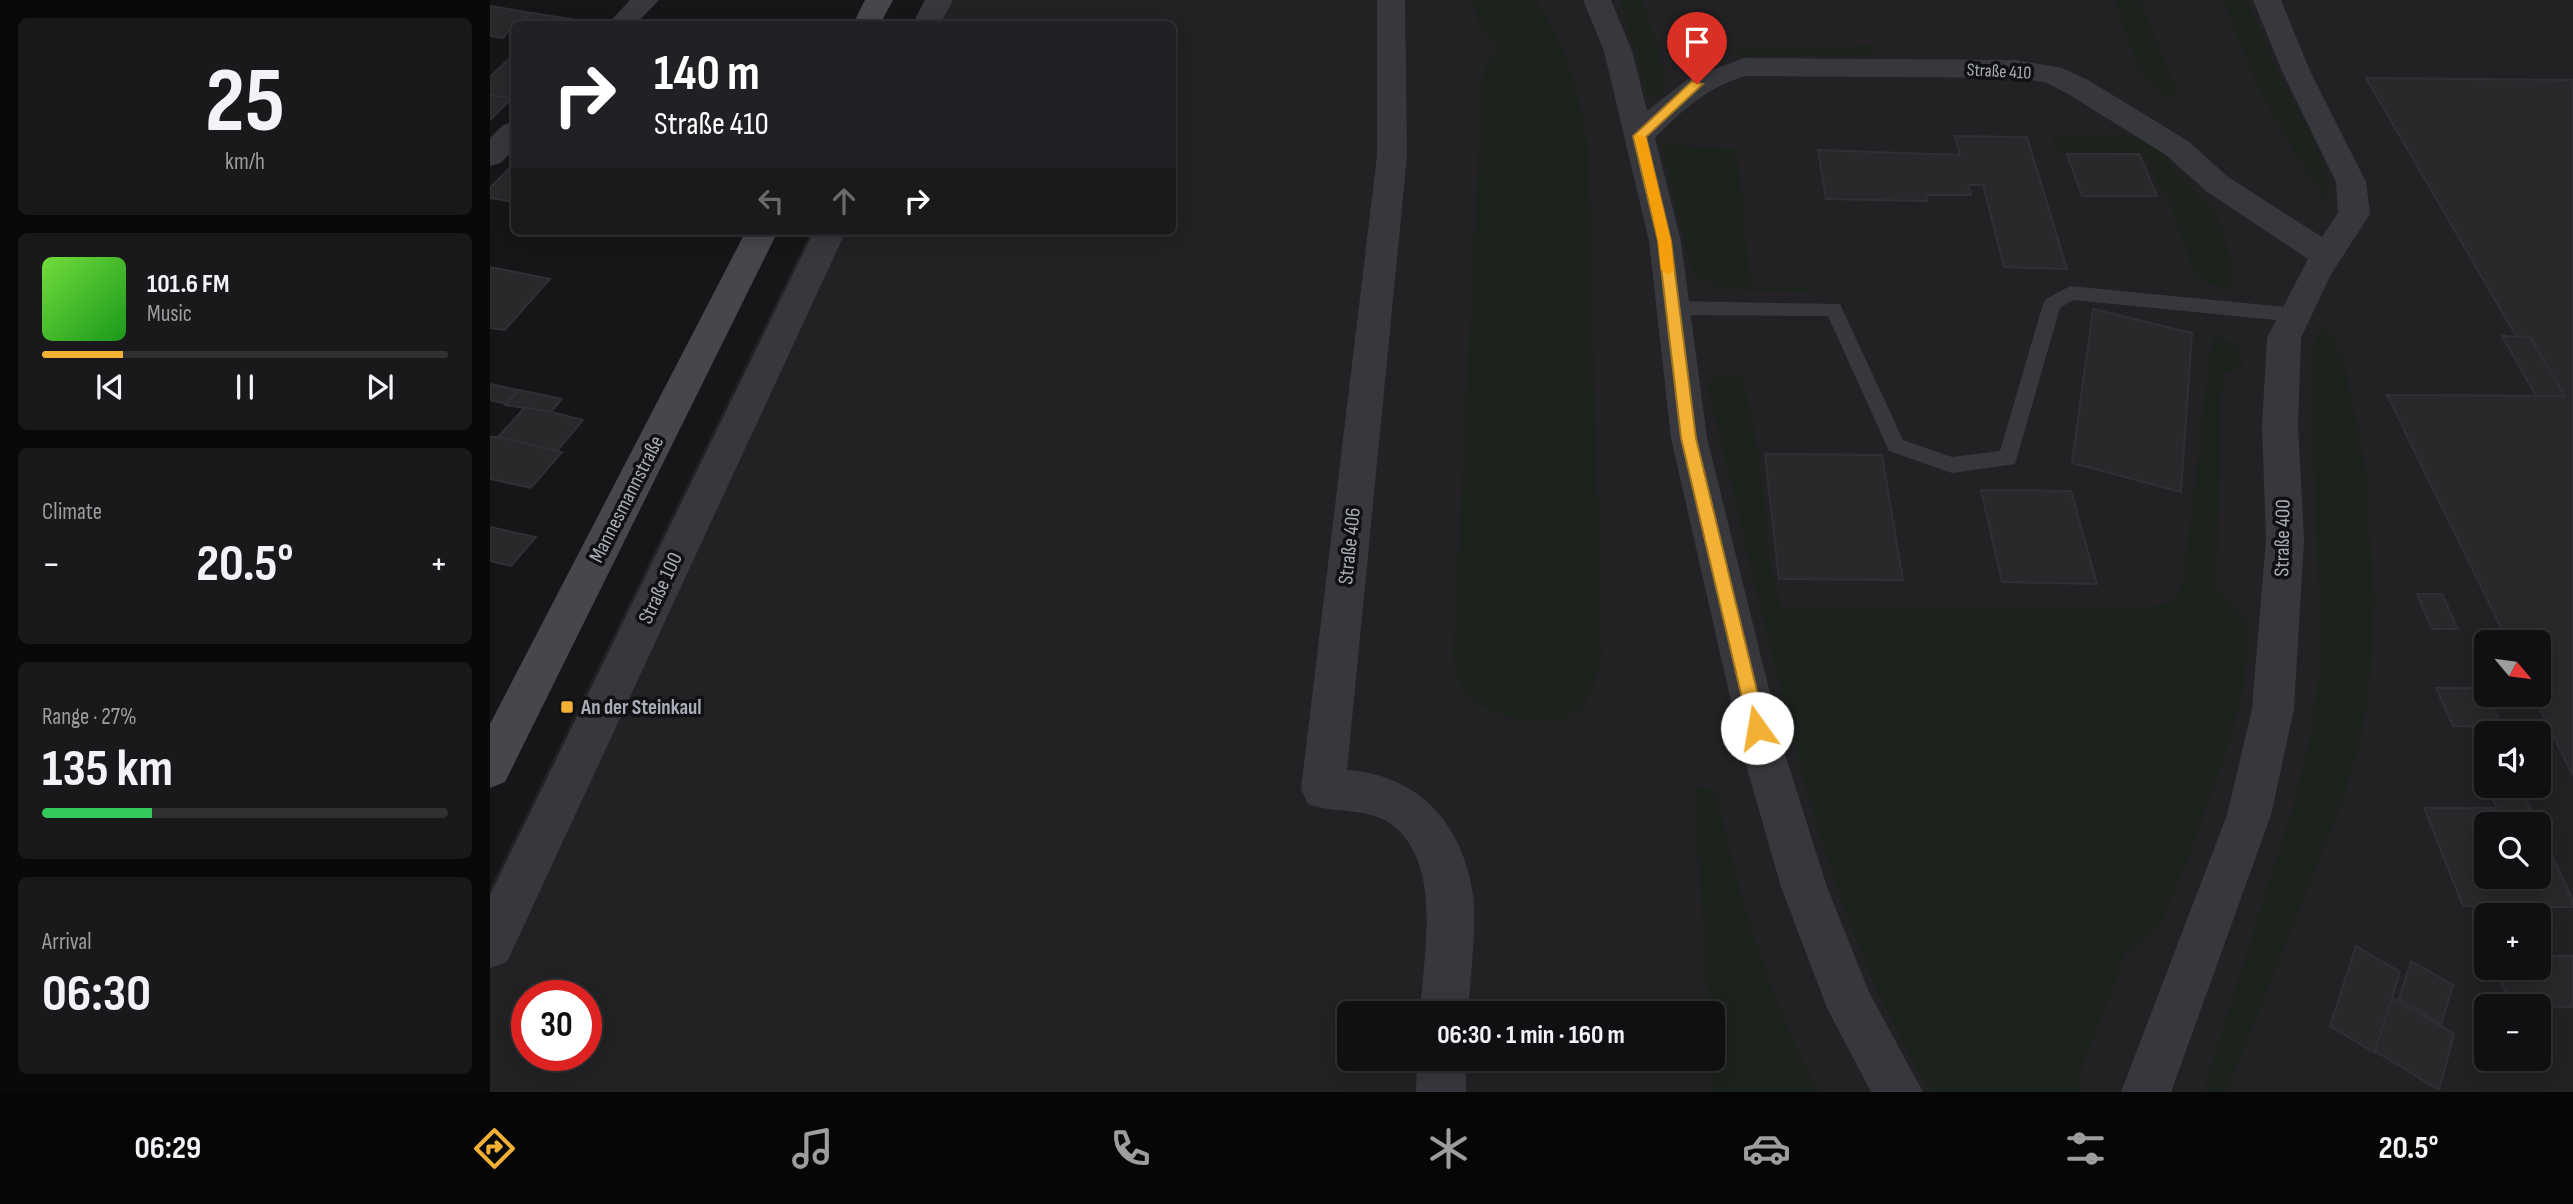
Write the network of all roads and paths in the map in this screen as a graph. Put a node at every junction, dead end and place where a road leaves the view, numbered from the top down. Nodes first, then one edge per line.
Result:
1 (645, 0) edge
2 (879, 0) edge
3 (939, 0) edge
4 (1391, 0) edge
5 (1597, 0) edge
6 (2267, 0) edge
7 (624, 21) edge
8 (868, 21) edge
9 (929, 21) edge
10 (511, 135) edge
11 (1639, 136) junction
12 (490, 156) edge
13 (760, 235) edge
14 (828, 235) edge
15 (2326, 255) junction
16 (1671, 309) junction
17 (2295, 315) junction
18 (490, 768) edge
19 (490, 945) edge
20 (1445, 1001) edge
21 (1442, 1071) edge
22 (1441, 1092) edge
23 (1898, 1092) edge
24 (2146, 1092) edge

1 - 7 street
2 - 8 main road
3 - 9 street
4 - 20 street, Straße 406
5 - 11 street
6 - 15 street, Straße 400
10 - 12 street
11 - 15 street, Straße 410
11 - 16 street
13 - 18 main road, Mannesmannstraße
14 - 19 street, Straße 100
15 - 17 street, Straße 400
16 - 17 lane
16 - 23 street
17 - 24 street, Straße 400
21 - 22 street

